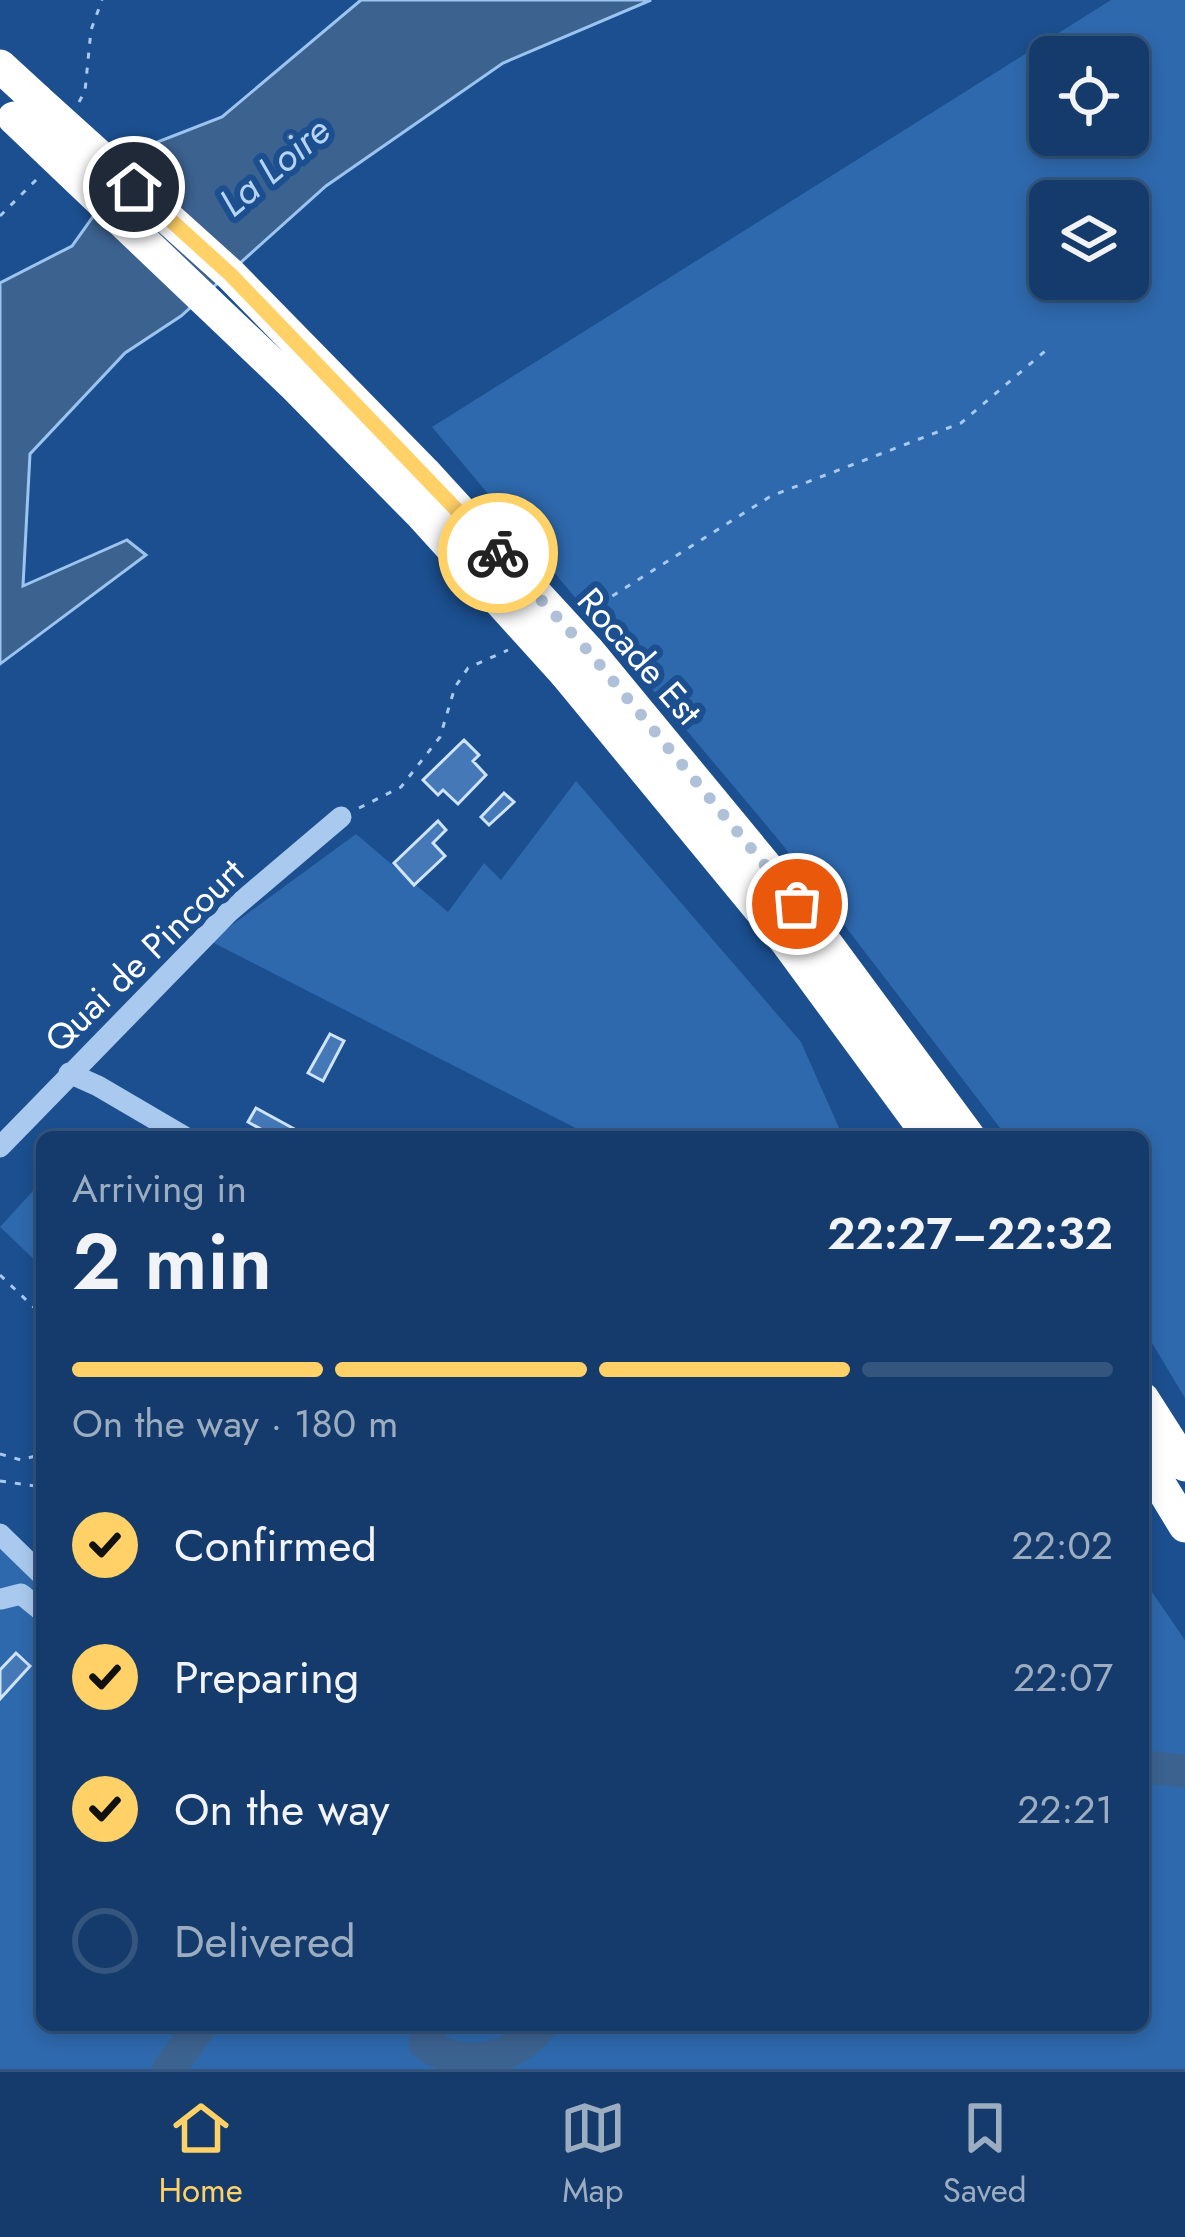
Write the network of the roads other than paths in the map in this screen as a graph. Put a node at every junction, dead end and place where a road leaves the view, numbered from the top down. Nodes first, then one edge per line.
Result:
1 (0, 66) edge
2 (17, 108) edge
3 (578, 664) junction
4 (341, 818) road end
5 (69, 1073) junction
6 (174, 1131) edge
7 (926, 1131) edge
8 (965, 1131) edge
9 (0, 1147) edge
10 (1149, 1408) edge
11 (1185, 1465) edge
12 (1149, 1467) edge
13 (1185, 1526) edge
14 (0, 1534) edge
15 (36, 1569) edge
16 (1, 1598) edge
17 (36, 1606) edge

1 - 2 highway, Rocade Est
2 - 3 highway, Rocade Est, bridge
3 - 7 highway, Rocade Est
3 - 8 highway, Rocade Est
4 - 5 street, Quai de Pincourt
5 - 6 street
5 - 9 street, Quai de Pincourt
10 - 11 highway
12 - 13 highway
14 - 15 street
16 - 17 street

